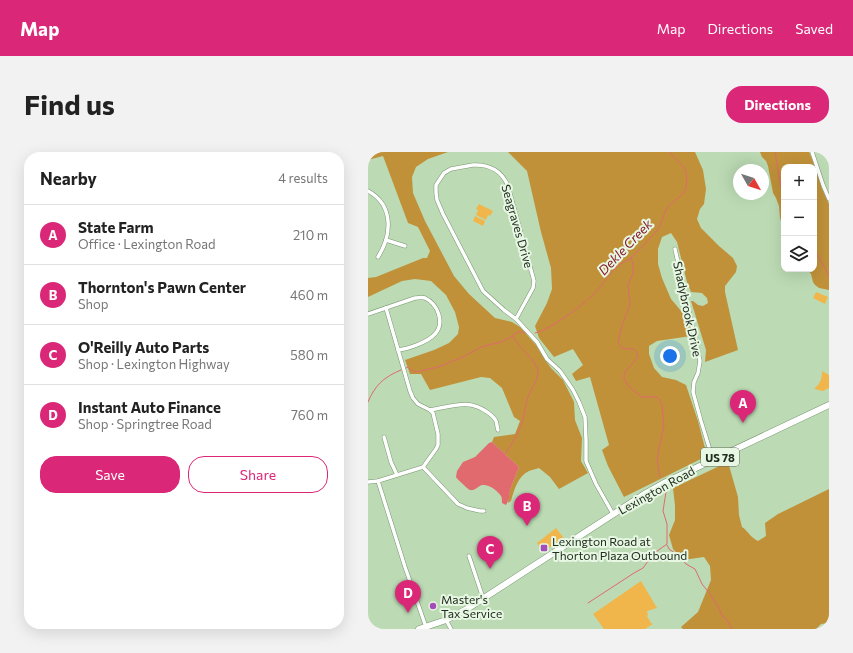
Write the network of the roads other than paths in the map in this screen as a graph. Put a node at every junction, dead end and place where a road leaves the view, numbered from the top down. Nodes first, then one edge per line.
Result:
1 (812, 152) edge
2 (368, 191) edge
3 (829, 199) edge
4 (386, 240) junction
5 (405, 246) dead end
6 (675, 249) dead end
7 (378, 257) dead end
8 (386, 308) junction
9 (368, 314) edge
10 (516, 319) junction
11 (398, 350) junction
12 (829, 405) edge
13 (430, 410) junction
14 (498, 430) dead end
15 (384, 437) dead end
16 (713, 460) junction
17 (423, 467) junction
18 (397, 475) junction
19 (378, 481) junction
20 (368, 482) edge
21 (484, 511) dead end
22 (613, 514) junction
23 (469, 556) dead end
24 (483, 598) junction
25 (449, 618) junction
26 (422, 628) edge
27 (451, 629) edge

1 - 3 street
2 - 4 street
4 - 5 street
4 - 7 street
6 - 16 street, Shadybrook Drive
8 - 9 street
8 - 11 street
8 - 11 street
10 - 10 street, Seagraves Drive
10 - 22 street, Seagraves Drive
11 - 13 street
12 - 16 highway, Lexington Road / US 78
13 - 14 street
13 - 17 street
15 - 18 street
16 - 22 highway, Lexington Road / US 78
17 - 18 street
17 - 21 street
18 - 19 street
19 - 20 street
19 - 26 street
22 - 24 highway, US 78
23 - 24 street
24 - 25 highway, US 78
25 - 26 highway, US 78
25 - 27 street

